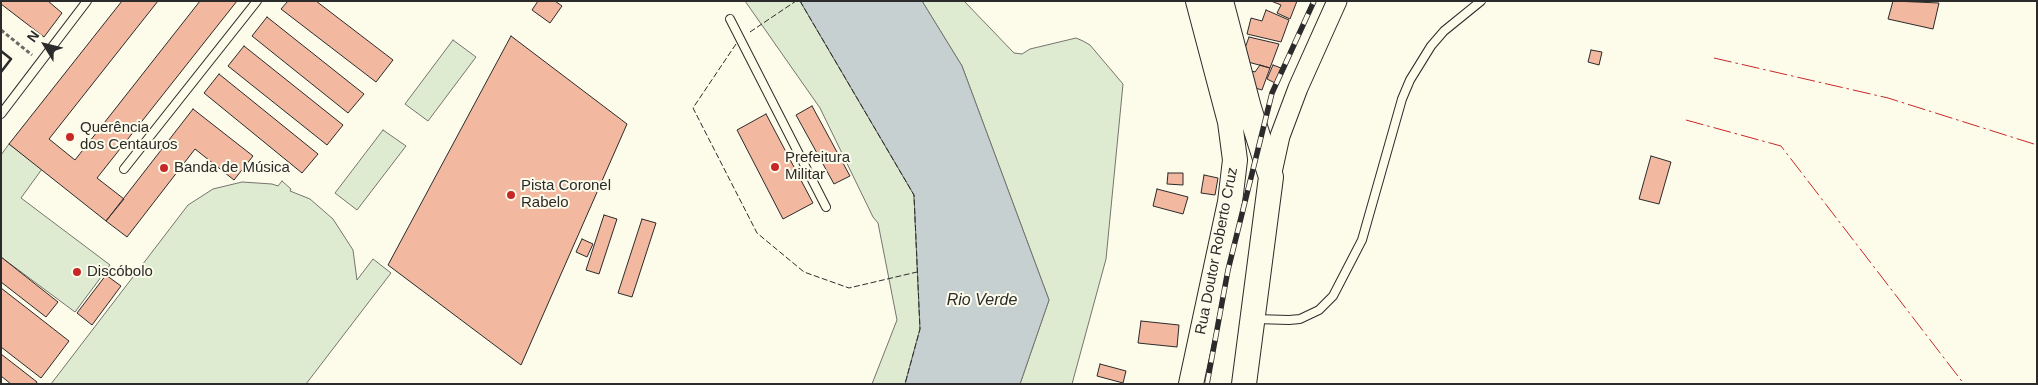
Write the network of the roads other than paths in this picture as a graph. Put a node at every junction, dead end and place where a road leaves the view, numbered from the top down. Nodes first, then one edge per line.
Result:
1 (87, 1) edge
2 (257, 1) edge
3 (1198, 1) edge
4 (1222, 1) edge
5 (1337, 1) edge
6 (1482, 1) edge
7 (730, 19) dead end
8 (1, 98) edge
9 (9, 104) junction
10 (1, 114) edge
11 (124, 169) dead end
12 (1271, 177) junction
13 (826, 207) dead end
14 (1253, 319) junction
15 (1191, 384) edge
16 (1244, 384) edge

1 - 9 lane
2 - 11 lane
3 - 15 main road, Rua Doutor Roberto Cruz
4 - 12 main road
5 - 12 street
6 - 14 lane
7 - 13 lane
8 - 9 lane
9 - 10 lane
12 - 14 main road
14 - 16 main road

